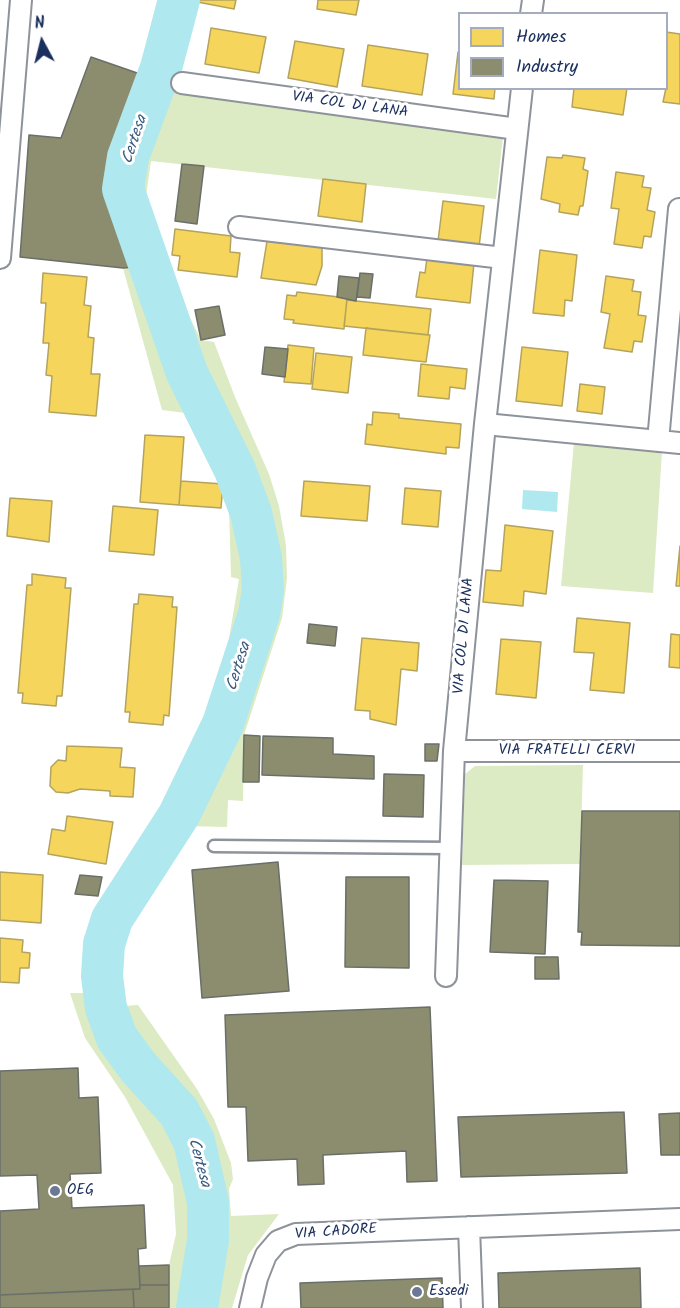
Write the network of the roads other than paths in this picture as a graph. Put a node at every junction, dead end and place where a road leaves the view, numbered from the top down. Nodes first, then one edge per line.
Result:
1 (21, 0) edge
2 (182, 83) dead end
3 (522, 90) edge
4 (517, 129) junction
5 (679, 208) edge
6 (239, 226) dead end
7 (0, 258) edge
8 (503, 258) junction
9 (485, 424) junction
10 (658, 441) junction
11 (680, 443) edge
12 (454, 751) junction
13 (680, 751) edge
14 (214, 846) dead end
15 (449, 848) junction
16 (446, 976) dead end
17 (680, 1219) edge
18 (469, 1227) junction
19 (250, 1308) edge
20 (472, 1308) edge

1 - 7 street
2 - 4 street, VIA COL DI LANA
3 - 4 street, VIA COL DI LANA
4 - 8 street, VIA COL DI LANA
5 - 10 street
6 - 8 street
8 - 9 street, VIA COL DI LANA
9 - 10 street
9 - 12 street, VIA COL DI LANA
10 - 11 street
12 - 13 street, VIA FRATELLI CERVI
12 - 15 street, VIA COL DI LANA
14 - 15 lane
15 - 16 street, VIA COL DI LANA
17 - 18 street, VIA CADORE
18 - 19 street, VIA CADORE
18 - 20 street

